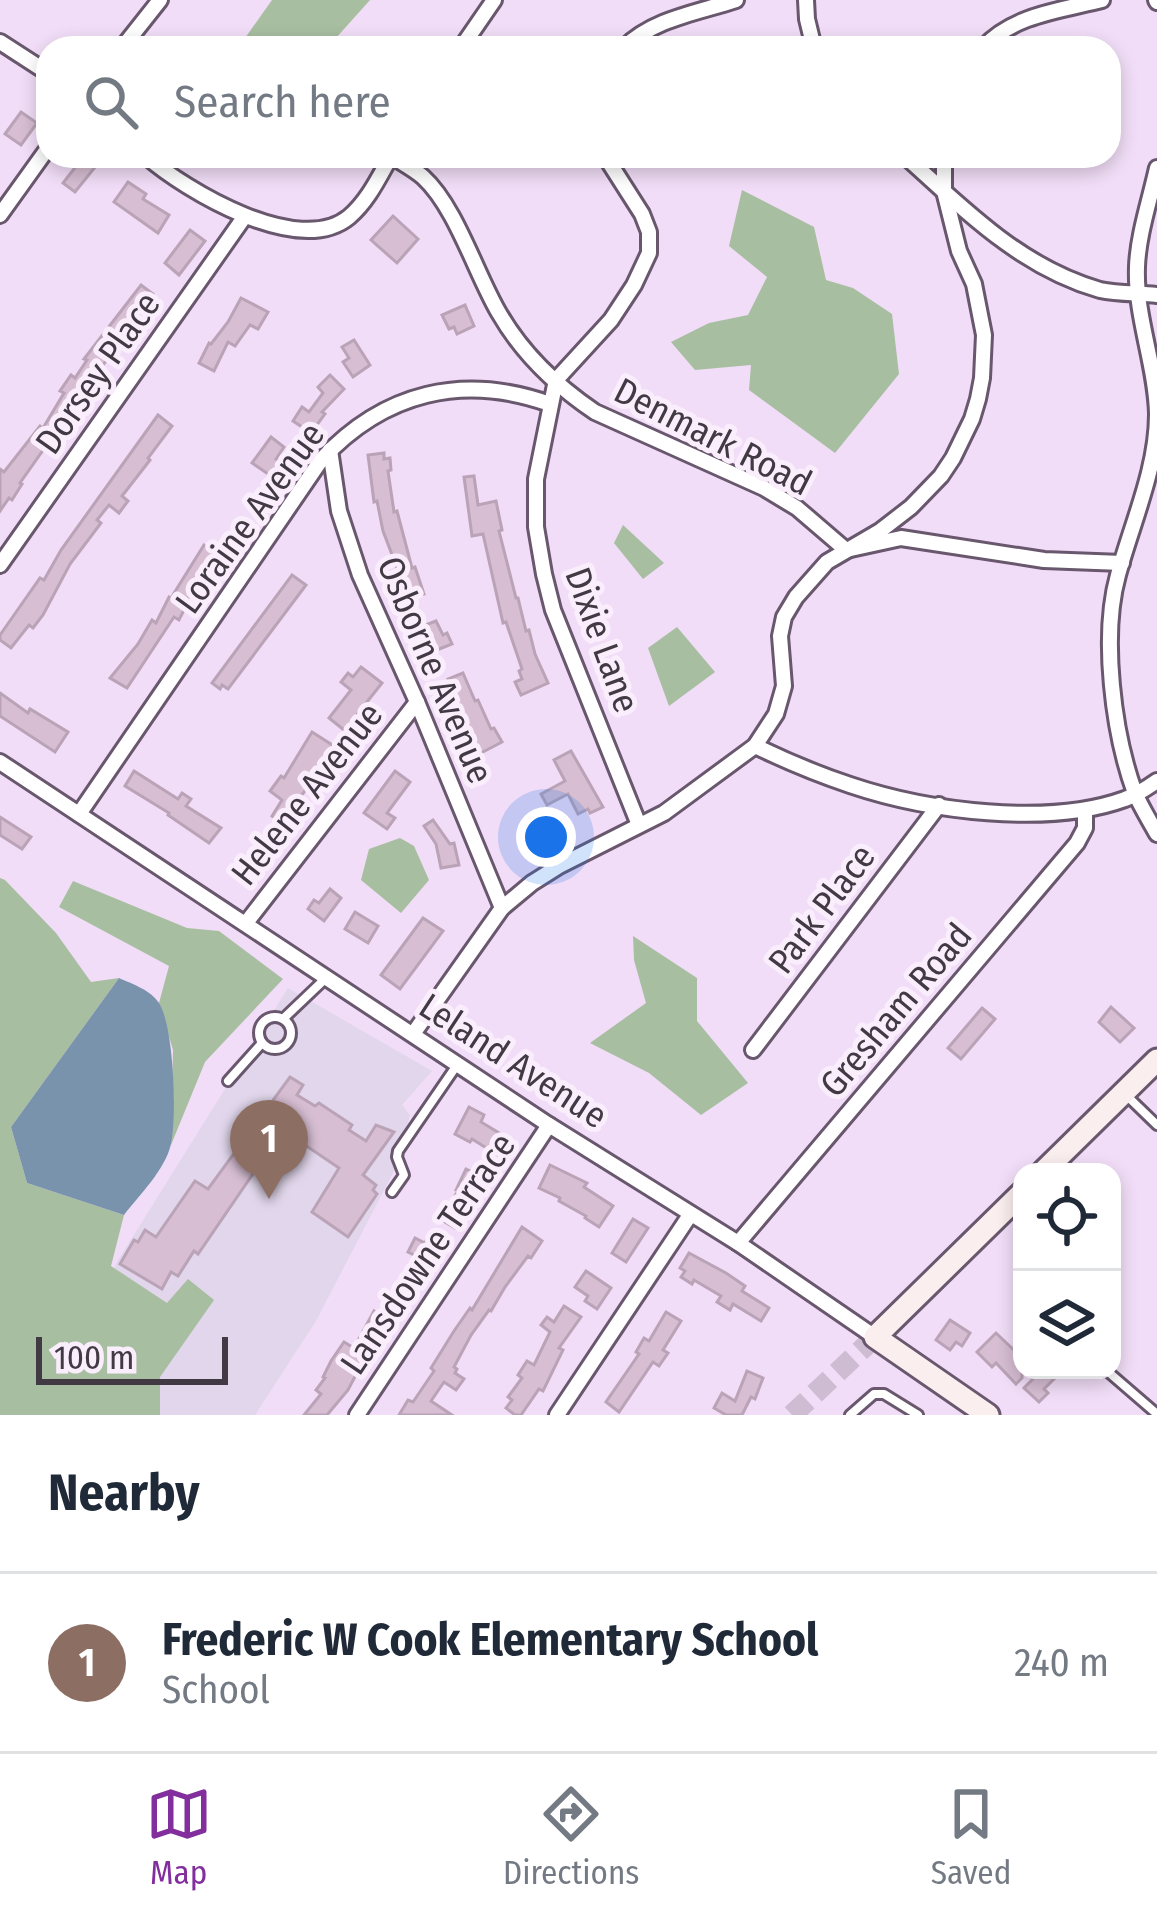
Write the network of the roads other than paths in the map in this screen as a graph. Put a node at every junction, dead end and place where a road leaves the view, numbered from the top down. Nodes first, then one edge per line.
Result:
1 (160, 0) edge
2 (494, 0) edge
3 (736, 0) edge
4 (806, 0) edge
5 (1102, 0) edge
6 (132, 36) edge
7 (468, 36) edge
8 (639, 36) edge
9 (811, 36) edge
10 (993, 36) edge
11 (0, 42) edge
12 (36, 66) edge
13 (36, 165) edge
14 (164, 168) edge
15 (385, 168) edge
16 (409, 168) edge
17 (612, 168) edge
18 (918, 168) edge
19 (944, 168) edge
20 (1157, 168) edge
21 (944, 191) junction
22 (0, 215) edge
23 (245, 216) junction
24 (1138, 293) junction
25 (1157, 295) edge
26 (556, 380) junction
27 (550, 404) junction
28 (330, 450) junction
29 (846, 550) junction
30 (1121, 563) junction
31 (0, 565) edge
32 (417, 702) junction
33 (755, 746) junction
34 (0, 762) edge
35 (1157, 781) edge
36 (1136, 795) junction
37 (939, 805) junction
38 (1085, 811) junction
39 (79, 814) junction
40 (639, 825) junction
41 (1157, 834) edge
42 (502, 908) junction
43 (246, 923) junction
44 (327, 977) junction
45 (283, 1019) junction
46 (412, 1034) junction
47 (262, 1043) junction
48 (753, 1050) dead end
49 (1157, 1060) edge
50 (458, 1064) junction
51 (228, 1081) dead end
52 (1124, 1093) junction
53 (1157, 1125) edge
54 (549, 1126) junction
55 (1052, 1163) edge
56 (392, 1192) dead end
57 (1013, 1201) edge
58 (690, 1214) junction
59 (738, 1243) junction
60 (875, 1337) junction
61 (1116, 1379) edge
62 (1157, 1414) edge
63 (357, 1415) edge
64 (557, 1415) edge
65 (850, 1415) edge
66 (918, 1415) edge
67 (988, 1415) edge

1 - 6 street
2 - 7 street
3 - 8 street
4 - 9 street
5 - 10 street
11 - 12 street
13 - 22 street
14 - 23 street
15 - 23 street
16 - 26 street, Denmark Road
17 - 26 street, Dixie Lane
18 - 21 street
19 - 21 street
20 - 24 street
21 - 24 street
21 - 29 street
23 - 31 street, Dorsey Place
24 - 25 street
24 - 30 street
26 - 27 street, Dixie Lane
26 - 29 street, Denmark Road
27 - 28 street, Loraine Avenue
27 - 40 street, Dixie Lane
28 - 32 street, Osborne Avenue
28 - 39 street, Loraine Avenue
29 - 30 street
29 - 33 street
30 - 36 street
32 - 42 street, Osborne Avenue
32 - 43 street, Helene Avenue
33 - 37 street
33 - 40 street
34 - 39 street, Leland Avenue
35 - 36 street
36 - 38 street
36 - 41 street
37 - 38 street
37 - 48 street, Park Place
38 - 59 street, Gresham Road
39 - 43 street, Leland Avenue
40 - 42 street
42 - 46 street
43 - 44 street, Leland Avenue
44 - 45 lane
44 - 46 street, Leland Avenue
45 - 47 lane
45 - 47 lane
46 - 50 street, Leland Avenue
47 - 51 lane
49 - 52 street
50 - 54 street, Leland Avenue
50 - 56 lane
52 - 53 lane
52 - 55 street
54 - 58 street, Leland Avenue
54 - 63 street, Lansdowne Terrace
57 - 60 street
58 - 59 street, Leland Avenue
58 - 64 street
59 - 60 street, Leland Avenue
60 - 67 street, Leland Avenue
61 - 62 lane
65 - 66 lane

